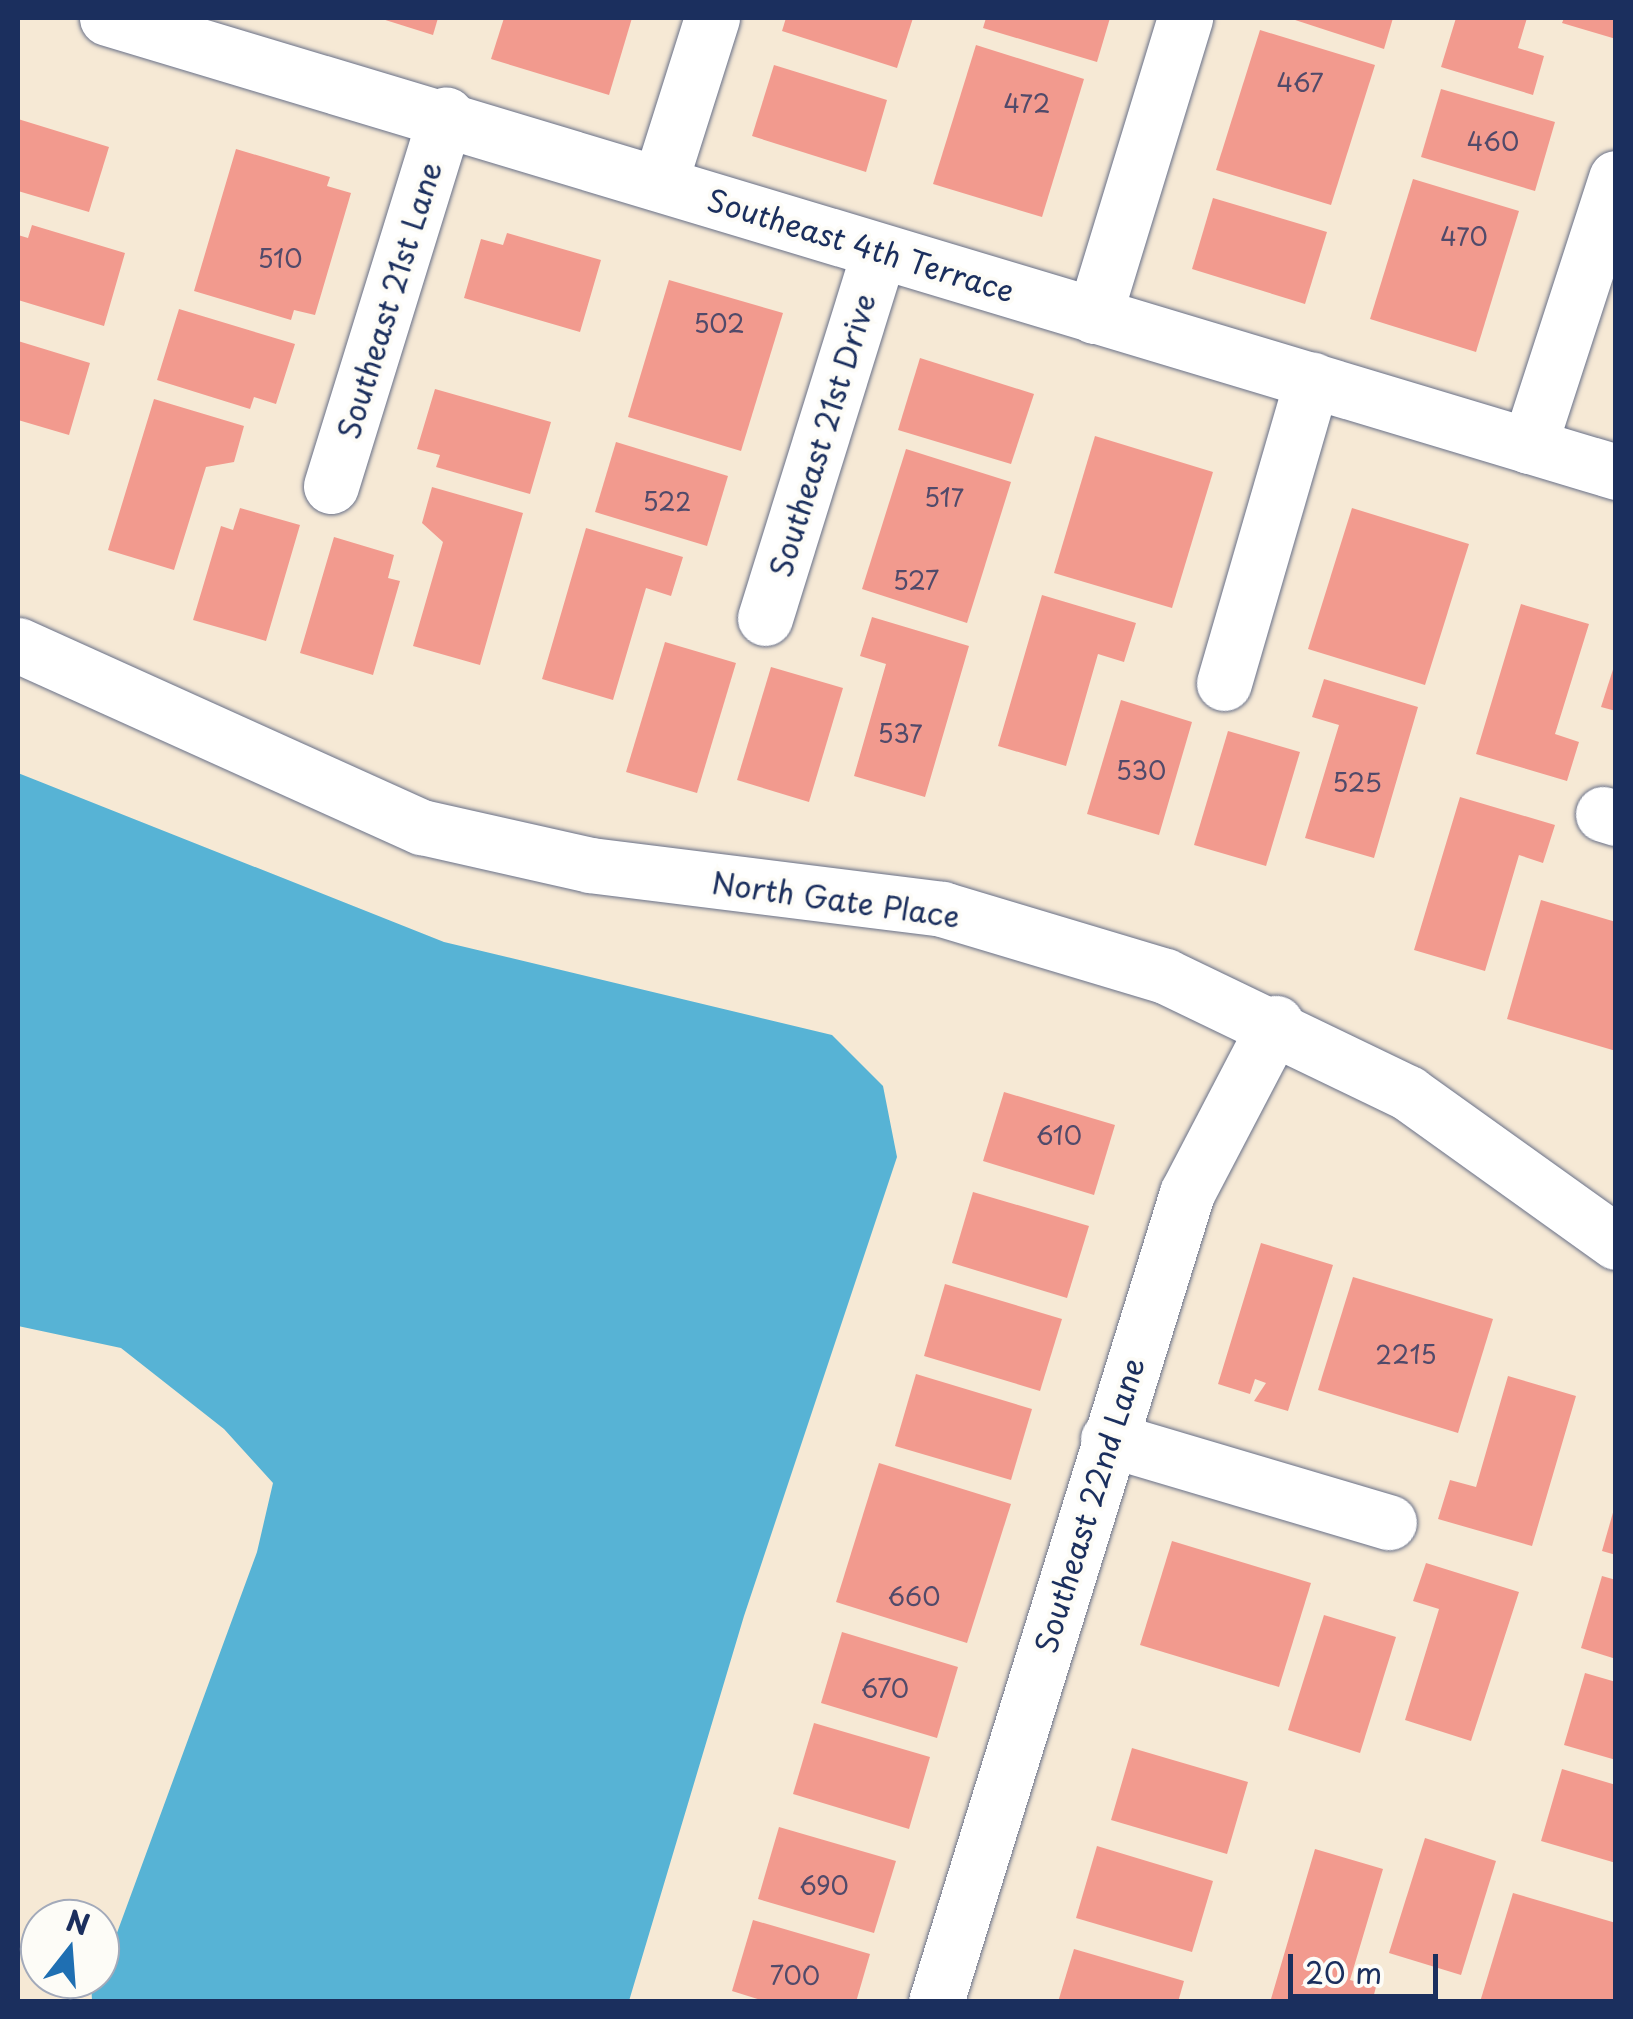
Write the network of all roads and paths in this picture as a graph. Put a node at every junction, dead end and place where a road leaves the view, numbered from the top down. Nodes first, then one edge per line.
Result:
1 (108, 18) edge
2 (712, 18) edge
3 (1185, 18) edge
4 (230, 35) edge
5 (446, 114) junction
6 (1616, 178) edge
7 (660, 182) junction
8 (879, 251) junction
9 (1094, 316) junction
10 (1312, 380) junction
11 (1529, 446) junction
12 (1616, 472) edge
13 (331, 486) dead end
14 (765, 618) dead end
15 (18, 645) edge
16 (1224, 683) dead end
17 (1276, 1023) junction
18 (1616, 1242) edge
19 (1108, 1439) junction
20 (1389, 1522) dead end
21 (936, 2002) edge

1 - 4 street, Southeast 4th Terrace
2 - 7 street
3 - 9 street
4 - 5 street, Southeast 4th Terrace
5 - 7 street, Southeast 4th Terrace
5 - 13 street, Southeast 21st Lane
6 - 11 street
7 - 8 street, Southeast 4th Terrace
8 - 9 street, Southeast 4th Terrace
8 - 14 street, Southeast 21st Drive
9 - 10 street, Southeast 4th Terrace
10 - 11 street, Southeast 4th Terrace
10 - 16 street
11 - 12 street, Southeast 4th Terrace
15 - 17 street, North Gate Place
17 - 18 street, North Gate Place
17 - 19 street, Southeast 22nd Lane
19 - 20 street
19 - 21 street, Southeast 22nd Lane

